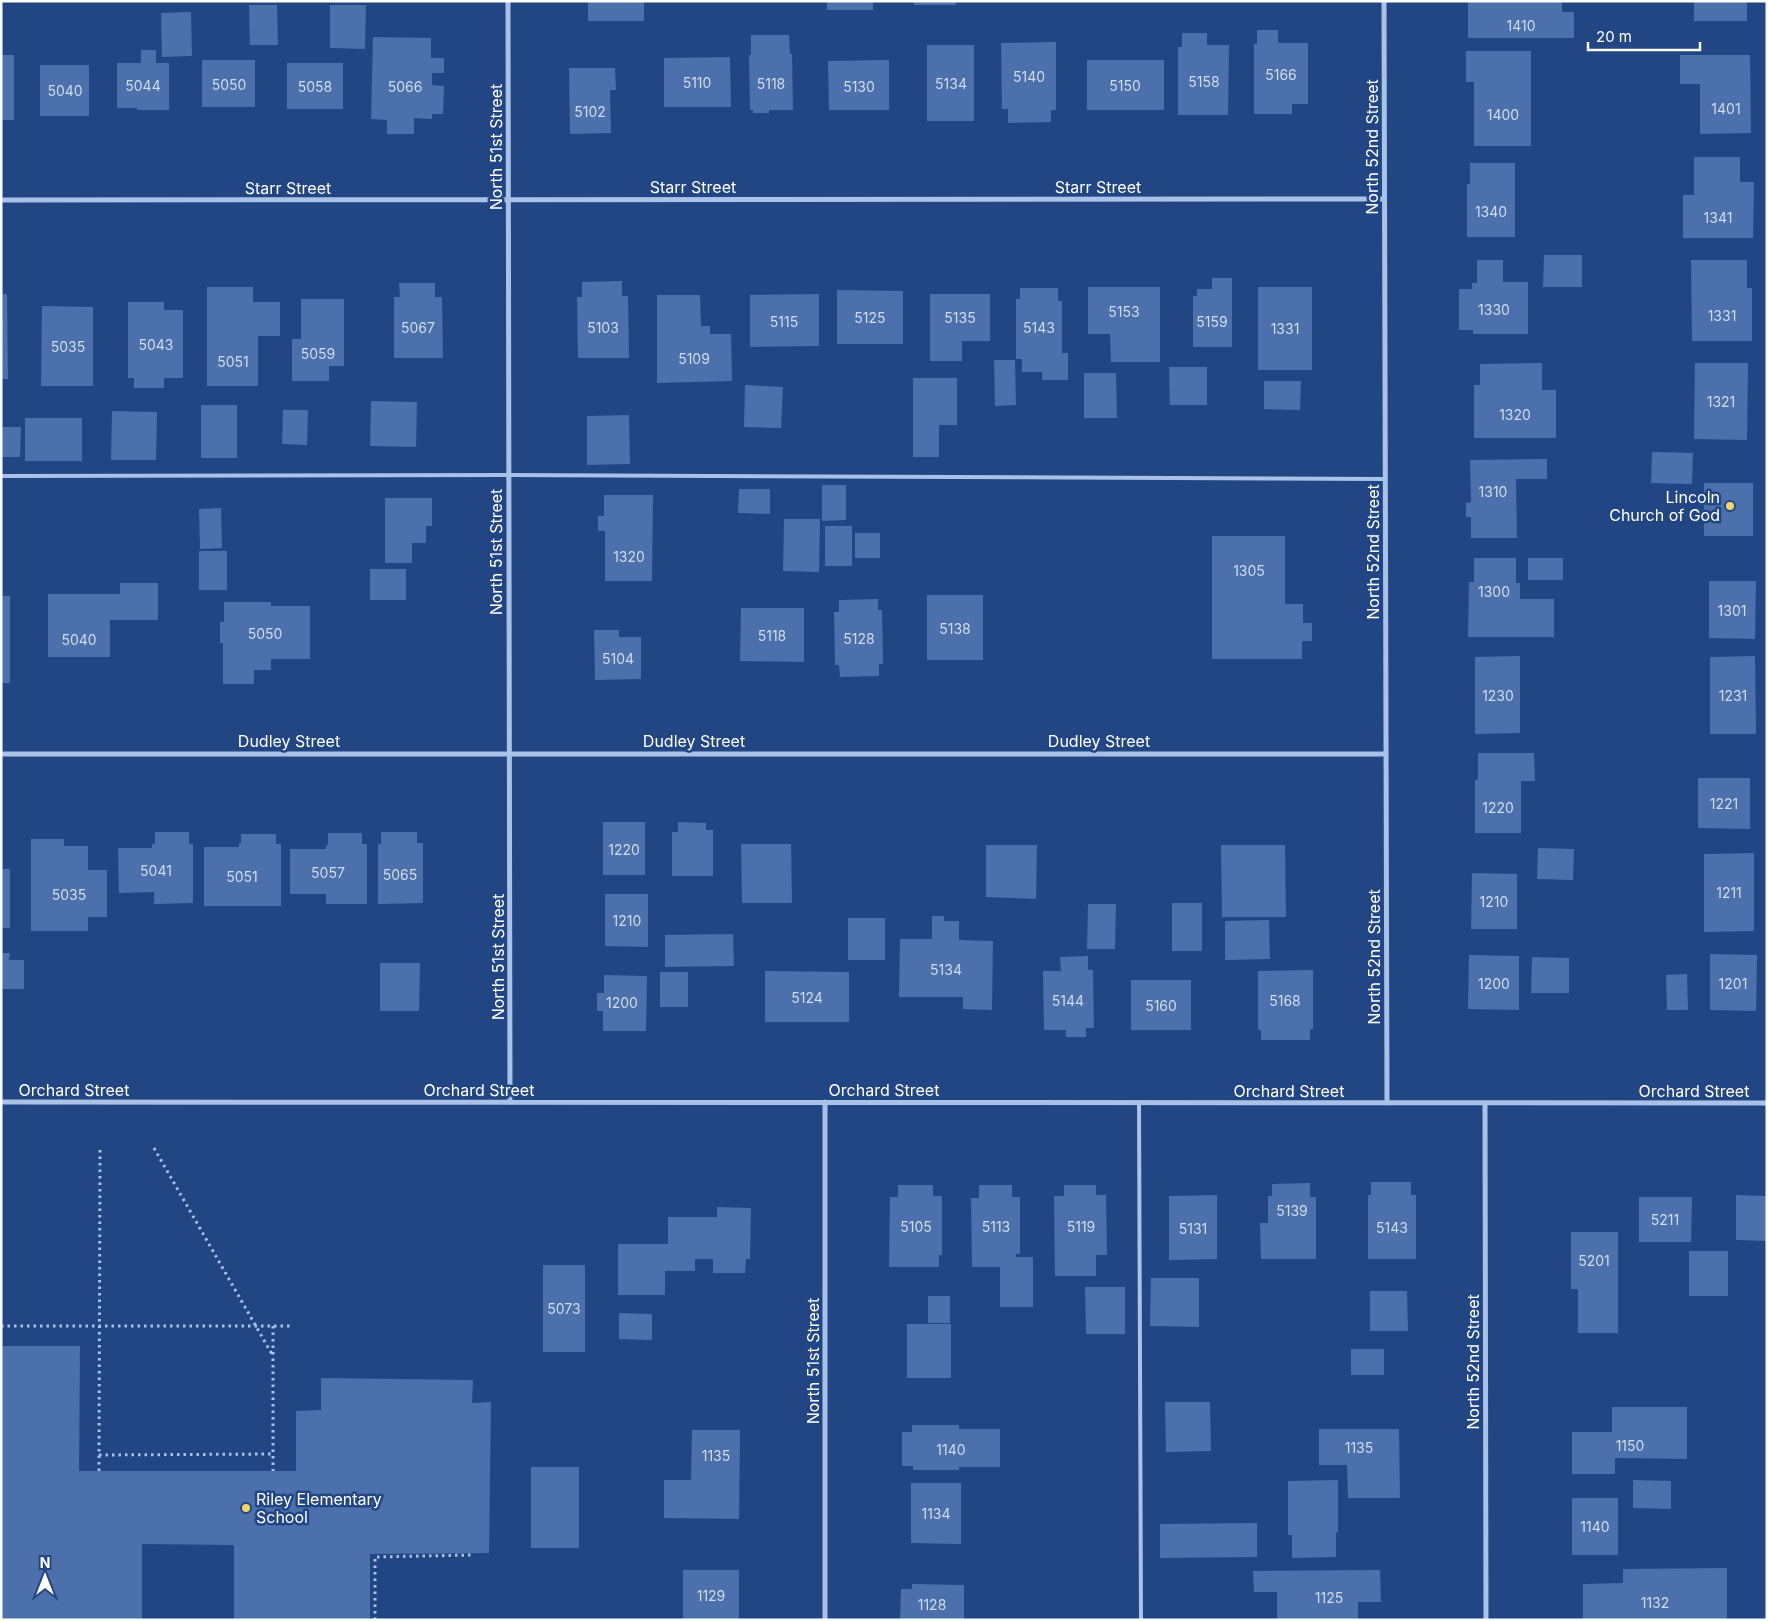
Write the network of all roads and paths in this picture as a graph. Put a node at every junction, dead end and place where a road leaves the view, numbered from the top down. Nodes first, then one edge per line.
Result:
1 (508, 1) edge
2 (1384, 1) edge
3 (1384, 199) junction
4 (1, 200) edge
5 (509, 200) junction
6 (508, 475) junction
7 (1, 476) edge
8 (1385, 479) junction
9 (510, 753) junction
10 (1, 754) edge
11 (1386, 754) junction
12 (1, 1102) edge
13 (510, 1102) junction
14 (824, 1102) junction
15 (1139, 1103) junction
16 (1387, 1103) junction
17 (1767, 1103) edge
18 (1485, 1104) junction
19 (100, 1148) dead end
20 (154, 1148) dead end
21 (1, 1326) edge
22 (255, 1326) junction
23 (273, 1326) junction
24 (293, 1326) dead end
25 (100, 1327) junction
26 (273, 1356) junction
27 (273, 1454) junction
28 (99, 1455) junction
29 (99, 1470) dead end
30 (273, 1471) dead end
31 (472, 1555) dead end
32 (375, 1620) edge
33 (825, 1620) edge
34 (1141, 1620) edge
35 (1486, 1620) edge

1 - 5 street, North 51st Street
2 - 3 street, North 52nd Street
3 - 5 street, Starr Street
3 - 8 street, North 52nd Street
4 - 5 street, Starr Street
5 - 6 street, North 51st Street
6 - 7 lane
6 - 8 lane
6 - 9 street, North 51st Street
8 - 11 street, North 52nd Street
9 - 10 street, Dudley Street
9 - 11 street, Dudley Street
9 - 13 street, North 51st Street
11 - 16 street, North 52nd Street
12 - 13 street, Orchard Street
13 - 14 street, Orchard Street
14 - 15 street, Orchard Street
14 - 33 street, North 51st Street
15 - 16 street, Orchard Street
15 - 34 lane
16 - 18 street, Orchard Street
17 - 18 street, Orchard Street
18 - 35 street, North 52nd Street
19 - 25 path
20 - 22 path
21 - 25 path
22 - 23 path
22 - 25 path
22 - 26 path
23 - 24 path
23 - 26 path
25 - 28 path
26 - 27 path
27 - 28 path
27 - 30 path
28 - 29 path
31 - 32 path

